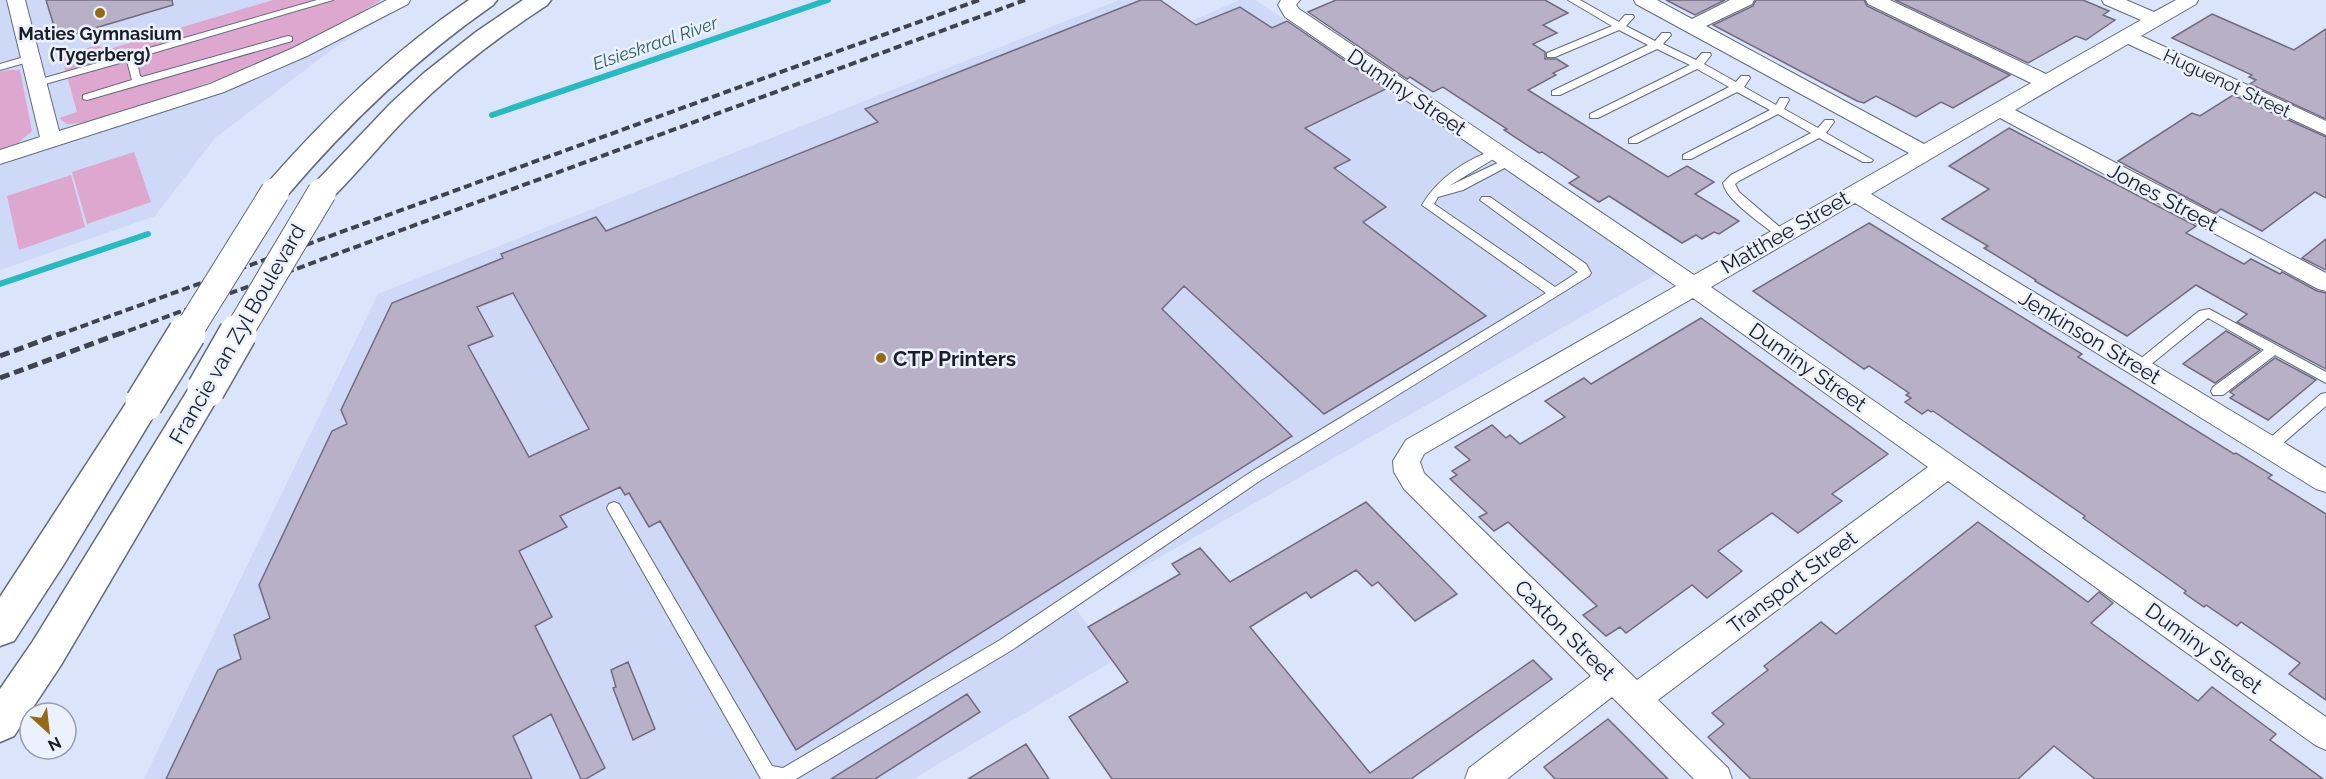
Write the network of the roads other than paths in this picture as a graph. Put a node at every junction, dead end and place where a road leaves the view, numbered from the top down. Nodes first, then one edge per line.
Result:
1 (16, 0) edge
2 (328, 0) edge
3 (399, 0) edge
4 (485, 0) edge
5 (539, 0) edge
6 (1573, 0) edge
7 (1643, 0) edge
8 (1745, 0) edge
9 (1875, 0) edge
10 (2111, 0) edge
11 (2189, 0) edge
12 (1289, 2) edge
13 (381, 7) edge
14 (1629, 17) dead end
15 (2156, 20) junction
16 (1620, 26) junction
17 (1692, 26) junction
18 (1666, 35) dead end
19 (2129, 37) junction
20 (288, 39) dead end
21 (1657, 45) junction
22 (1551, 55) dead end
23 (1706, 55) dead end
24 (31, 57) junction
25 (131, 57) junction
26 (1698, 65) junction
27 (0, 67) edge
28 (141, 81) junction
29 (1741, 82) junction
30 (2048, 83) junction
31 (39, 86) junction
32 (1556, 93) dead end
33 (87, 97) dead end
34 (1781, 105) junction
35 (2000, 110) junction
36 (1594, 116) dead end
37 (1829, 122) dead end
38 (2326, 129) edge
39 (1820, 133) junction
40 (51, 141) junction
41 (1633, 141) dead end
42 (1924, 152) junction
43 (0, 157) edge
44 (1503, 157) junction
45 (1687, 157) dead end
46 (1867, 160) dead end
47 (1854, 193) junction
48 (1486, 200) dead end
49 (1782, 234) junction
50 (2326, 283) edge
51 (1692, 285) junction
52 (1555, 293) junction
53 (2274, 349) junction
54 (2139, 367) junction
55 (2326, 378) edge
56 (2218, 391) dead end
57 (2326, 398) edge
58 (2269, 447) junction
59 (1949, 466) junction
60 (1414, 481) joint
61 (2326, 482) edge
62 (614, 508) dead end
63 (0, 629) edge
64 (1624, 688) junction
65 (0, 723) edge
66 (2326, 735) edge
67 (1481, 779) edge
68 (1716, 779) edge

1 - 24 street
2 - 25 lane
3 - 13 street
4 - 63 main road, Francie van Zyl Boulevard, bridge
5 - 65 main road, Francie van Zyl Boulevard, bridge
6 - 16 lane
7 - 17 street
8 - 17 street
9 - 30 street
10 - 15 street, Huguenot Street
11 - 15 street, Matthee Street
12 - 44 street, Duminy Street
13 - 40 street
14 - 16 lane
15 - 19 street, Matthee Street
16 - 21 lane
16 - 22 lane
17 - 42 street
18 - 21 lane
19 - 30 street, Matthee Street
19 - 38 street, Huguenot Street
20 - 28 lane
21 - 26 lane
21 - 32 lane
23 - 26 lane
24 - 27 lane
24 - 31 street
25 - 28 lane
25 - 31 lane
26 - 29 lane
26 - 36 lane
28 - 33 lane
29 - 34 lane
29 - 41 lane
30 - 35 street, Matthee Street
31 - 40 street
34 - 39 lane
34 - 45 lane
35 - 42 street, Matthee Street
35 - 50 street, Jones Street
37 - 39 lane
39 - 46 lane
39 - 49 lane
40 - 43 street
42 - 47 street, Matthee Street
44 - 51 street, Duminy Street
44 - 52 lane
47 - 49 street, Matthee Street
47 - 54 street, Jenkinson Street
48 - 52 lane
49 - 51 street, Matthee Street
51 - 59 street, Duminy Street
51 - 60 street, Matthee Street
52 - 62 lane
53 - 54 lane
53 - 55 lane
53 - 56 lane
54 - 58 street, Jenkinson Street
57 - 58 lane
58 - 61 street, Jenkinson Street
59 - 64 street, Transport Street
59 - 66 street, Duminy Street
60 - 64 street, Caxton Street
64 - 67 street, Transport Street
64 - 68 street, Caxton Street

